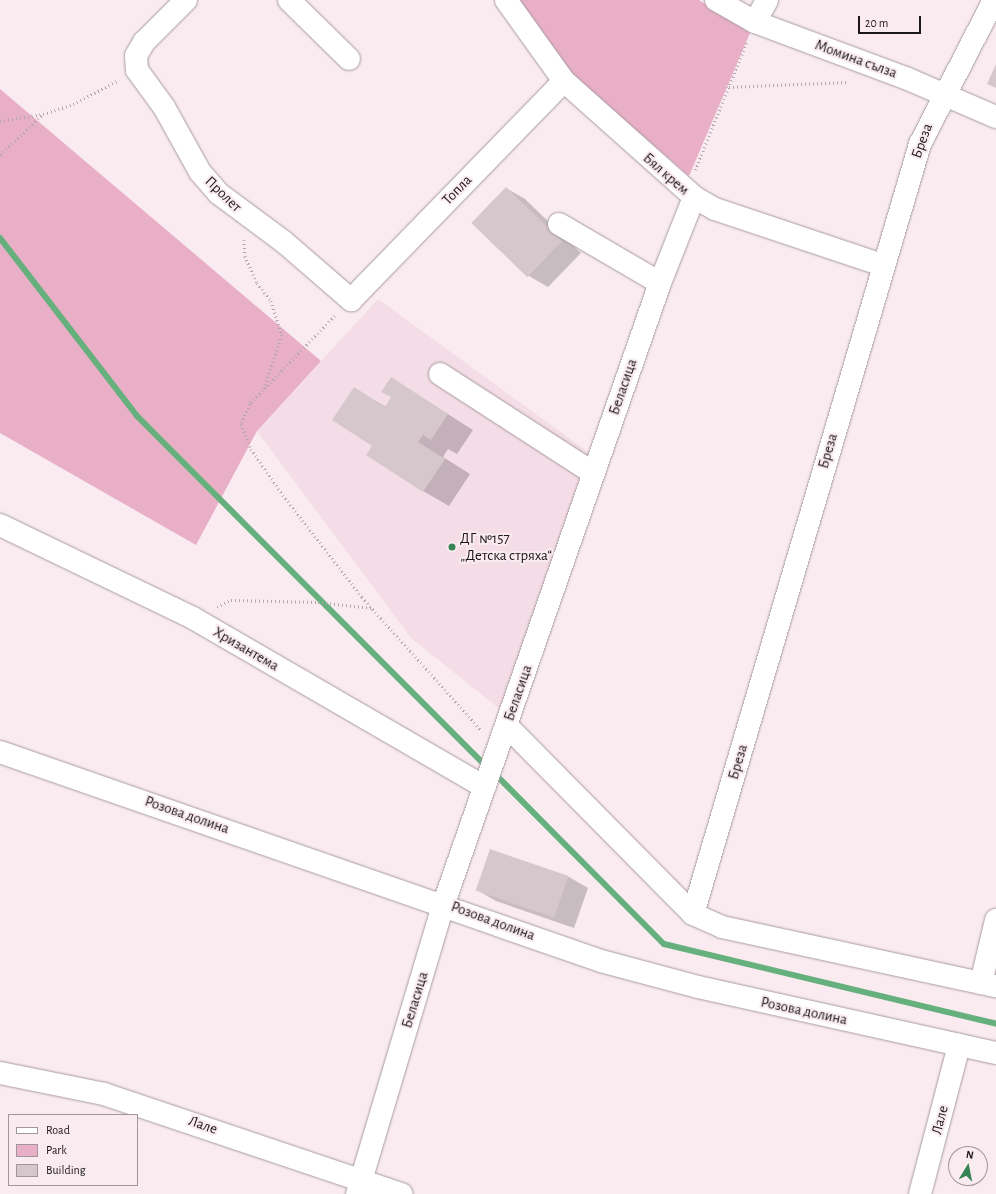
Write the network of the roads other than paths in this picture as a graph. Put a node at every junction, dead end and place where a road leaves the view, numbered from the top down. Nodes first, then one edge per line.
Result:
1 (186, 0) edge
2 (289, 0) edge
3 (506, 0) edge
4 (716, 0) edge
5 (768, 0) edge
6 (994, 0) edge
7 (755, 22) junction
8 (349, 59) dead end
9 (564, 81) junction
10 (944, 95) junction
11 (996, 117) edge
12 (690, 194) junction
13 (559, 224) dead end
14 (882, 265) junction
15 (660, 283) junction
16 (351, 300) joint
17 (440, 374) dead end
18 (594, 473) junction
19 (0, 525) edge
20 (504, 736) junction
21 (0, 752) edge
22 (484, 787) junction
23 (444, 903) junction
24 (693, 914) junction
25 (996, 920) edge
26 (988, 985) edge
27 (959, 1045) junction
28 (996, 1053) edge
29 (0, 1073) edge
30 (359, 1187) edge
31 (402, 1194) edge
32 (920, 1194) edge

1 - 16 street, Пролет
2 - 8 street
3 - 9 street, Бял крем
4 - 7 street, Момина сълза
5 - 7 street
6 - 10 street, Бреза
7 - 10 street, Момина сълза
9 - 12 street, Бял крем
9 - 16 street, Топла
10 - 11 street, Момина сълза
10 - 14 street, Бреза
12 - 14 street, Бял крем
12 - 15 street, Беласица
13 - 15 street
14 - 24 street, Бреза
15 - 18 street, Беласица
17 - 18 street
18 - 20 street, Беласица
19 - 22 street, Хризантема
20 - 22 street, Беласица
20 - 24 street
21 - 23 street, Розова долина
22 - 23 street, Беласица
23 - 27 street, Розова долина
23 - 30 street, Беласица
24 - 26 street
25 - 26 street
27 - 28 street, Розова долина
27 - 32 street, Лале
29 - 30 street, Лале
30 - 31 street, Лале

